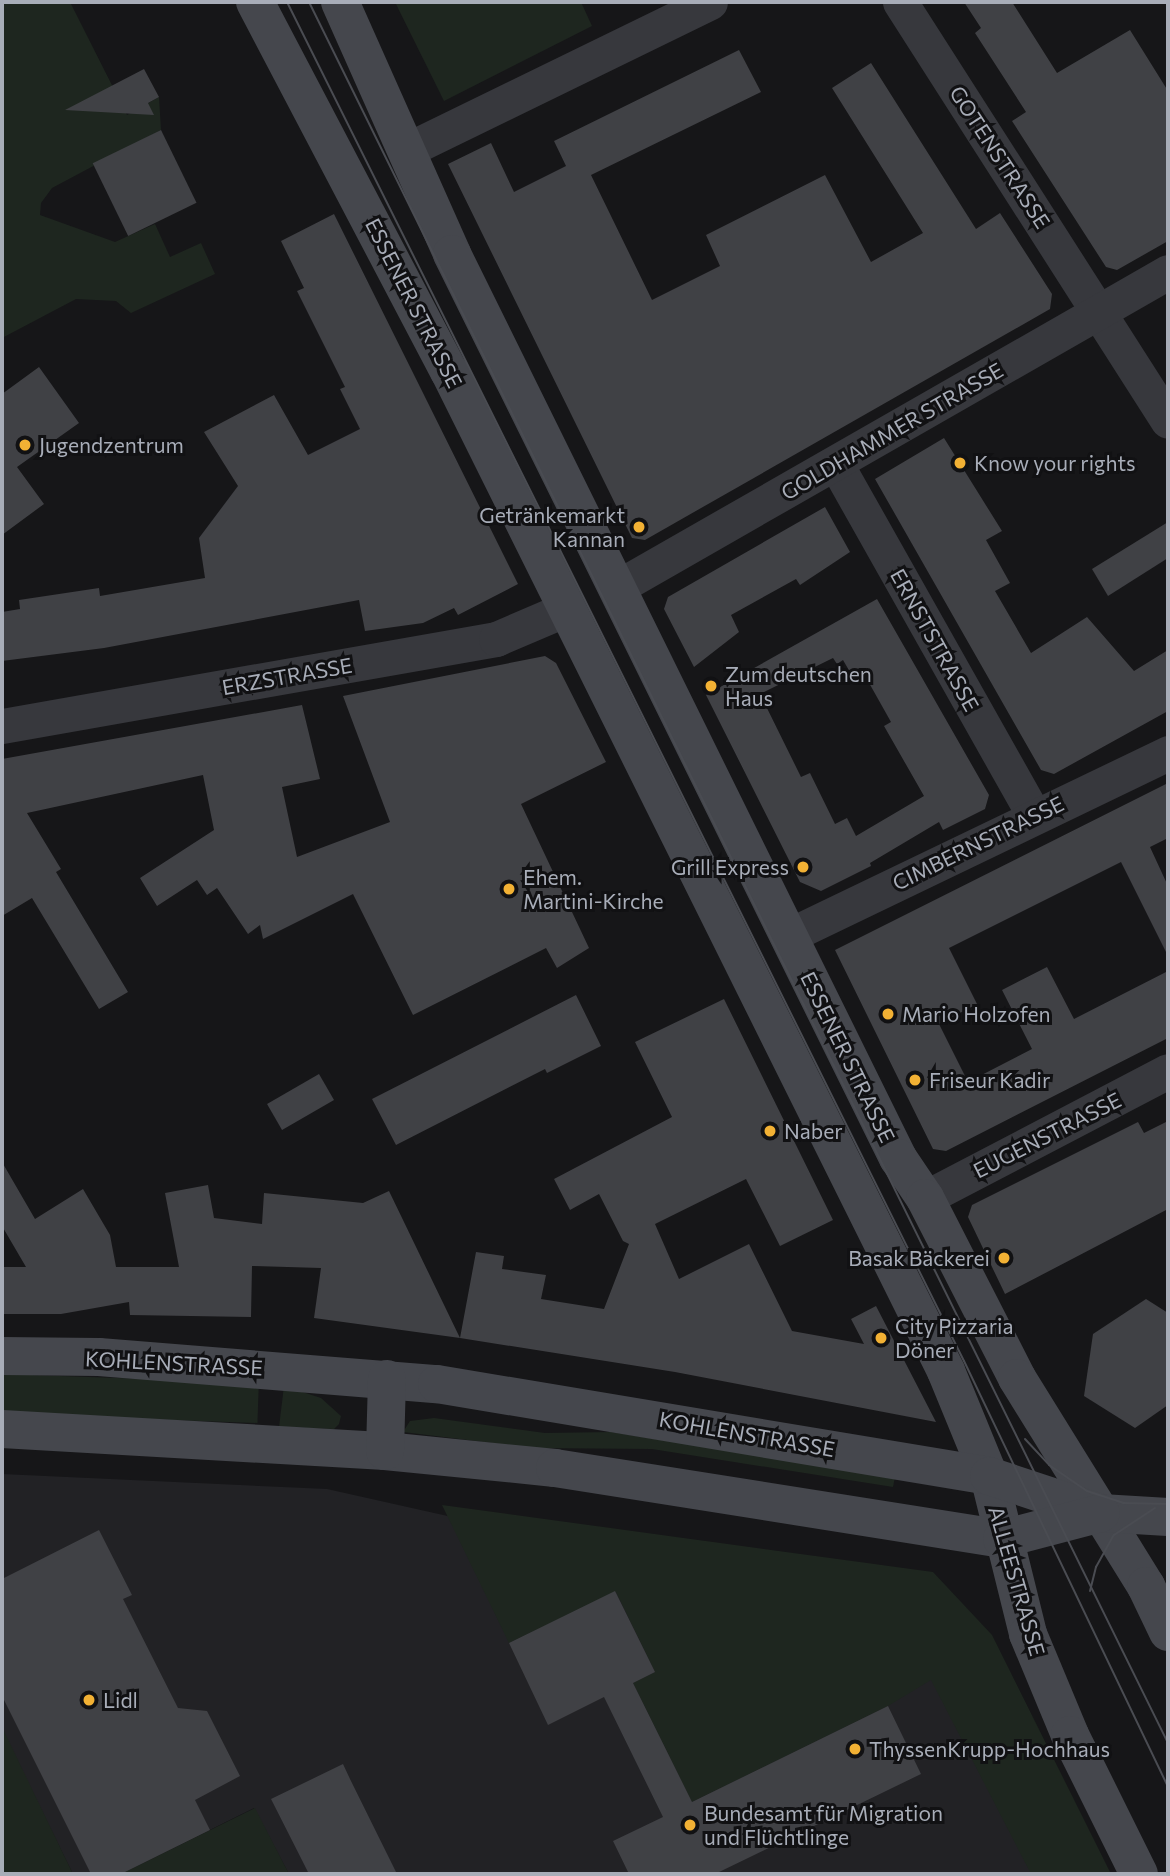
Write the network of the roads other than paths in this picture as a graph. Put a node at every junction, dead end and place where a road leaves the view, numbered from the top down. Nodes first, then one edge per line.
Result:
1 (255, 2) edge
2 (340, 2) edge
3 (710, 2) edge
4 (900, 2) edge
5 (407, 150) junction
6 (1168, 272) edge
7 (1099, 312) junction
8 (1168, 421) edge
9 (836, 464) junction
10 (616, 588) junction
11 (566, 609) junction
12 (2, 726) edge
13 (1168, 753) edge
14 (1034, 816) junction
15 (788, 936) junction
16 (1168, 1071) edge
17 (925, 1198) junction
18 (2, 1356) edge
19 (387, 1378) junction
20 (2, 1429) edge
21 (385, 1451) junction
22 (989, 1476) junction
23 (1101, 1513) junction
24 (1168, 1517) edge
25 (1002, 1539) junction
26 (1168, 1632) edge
27 (1139, 1874) edge

1 - 11 main road, ESSENER STRASSE
2 - 5 main road, ESSENER STRASSE
3 - 5 street
4 - 7 street, GOTENSTRASSE
5 - 10 main road, ESSENER STRASSE
6 - 7 street, GOLDHAMMER STRASSE
7 - 8 street, GOTENSTRASSE
7 - 9 street, GOLDHAMMER STRASSE
9 - 10 street, GOLDHAMMER STRASSE
9 - 14 street, ERNSTSTRASSE
10 - 11 main road
10 - 15 main road, ESSENER STRASSE
11 - 12 street, ERZSTRASSE
11 - 22 main road, ESSENER STRASSE
13 - 14 street, CIMBERNSTRASSE
14 - 15 street, CIMBERNSTRASSE
15 - 17 main road, ESSENER STRASSE
16 - 17 street, EUGENSTRASSE
17 - 23 main road, ESSENER STRASSE
18 - 19 main road, KOHLENSTRASSE
19 - 21 main road
19 - 22 main road, KOHLENSTRASSE
20 - 21 main road, KOHLENSTRASSE
21 - 25 main road, KOHLENSTRASSE
22 - 23 main road, KOHLENSTRASSE
22 - 25 main road, ALLEESTRASSE
23 - 24 main road, KOHLENSTRASSE
23 - 25 main road, KOHLENSTRASSE
23 - 26 main road
25 - 27 main road, ALLEESTRASSE

